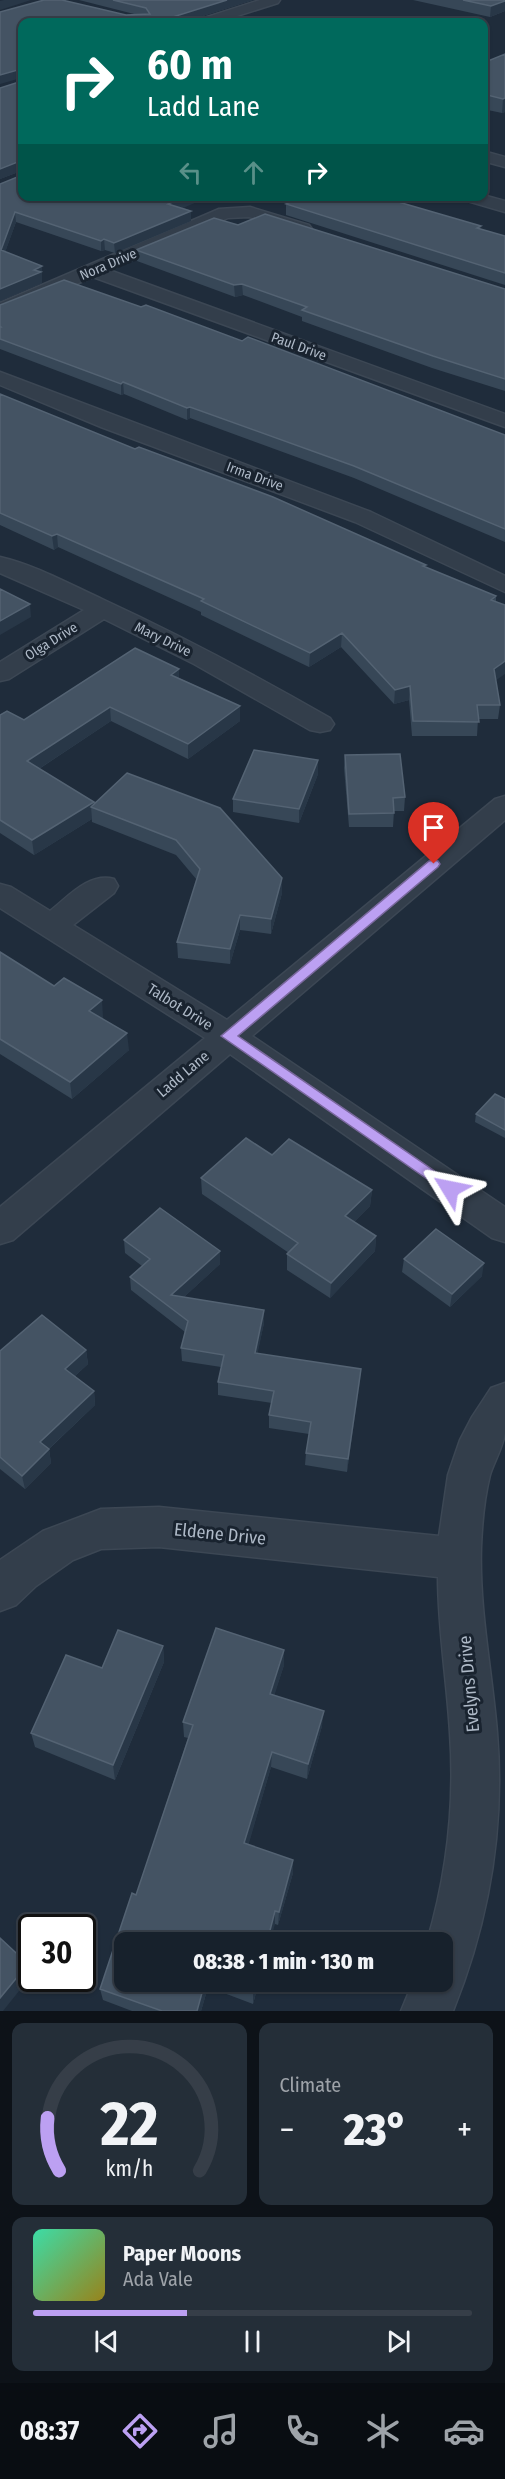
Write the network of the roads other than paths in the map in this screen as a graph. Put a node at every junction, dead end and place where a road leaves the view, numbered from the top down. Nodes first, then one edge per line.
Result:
1 (273, 0) edge
2 (218, 18) edge
3 (488, 157) edge
4 (505, 162) edge
5 (486, 201) edge
6 (505, 207) edge
7 (318, 234) edge
8 (92, 270) junction
9 (0, 310) edge
10 (0, 378) edge
11 (505, 421) edge
12 (0, 564) edge
13 (505, 585) edge
14 (103, 609) junction
15 (0, 673) edge
16 (320, 724) dead end
17 (505, 805) edge
18 (104, 886) dead end
19 (0, 894) edge
20 (50, 926) junction
21 (228, 1036) junction
22 (505, 1227) edge
23 (0, 1229) edge
24 (505, 1401) edge
25 (459, 1559) junction
26 (0, 1590) edge
27 (453, 1934) edge
28 (435, 1992) edge
29 (427, 2011) edge

1 - 2 street
3 - 4 street
5 - 6 street
7 - 8 street, Nora Drive
8 - 9 street, Nora Drive
8 - 11 street, Paul Drive
10 - 13 street, Irma Drive
12 - 14 street, Mary Drive
14 - 15 street, Olga Drive
14 - 16 street, Mary Drive
17 - 21 street, Ladd Lane
18 - 20 street
19 - 20 street, Talbot Drive
20 - 21 street, Talbot Drive
21 - 22 street, Talbot Drive
21 - 23 street, Ladd Lane
24 - 25 street, Evelyns Drive
25 - 26 street, Eldene Drive
25 - 27 street, Evelyns Drive
28 - 29 street

